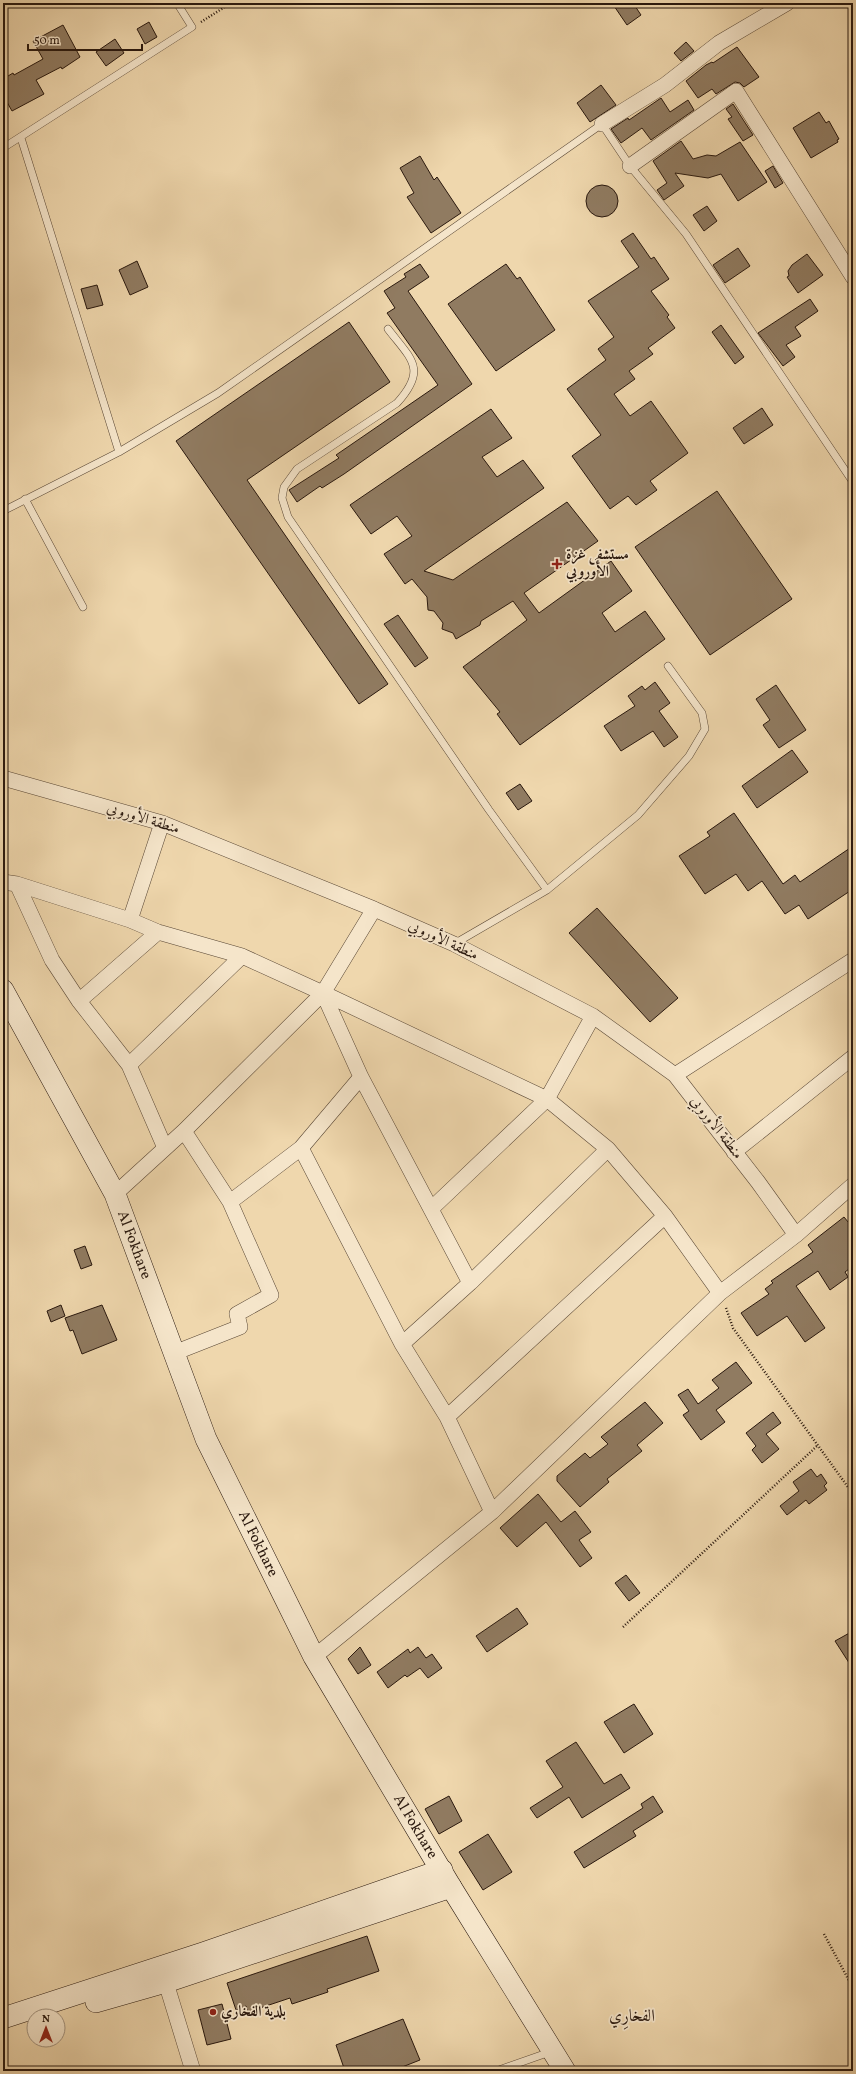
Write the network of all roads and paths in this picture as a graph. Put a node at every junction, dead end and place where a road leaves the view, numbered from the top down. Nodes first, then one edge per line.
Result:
1 (178, 3) edge
2 (231, 3) edge
3 (787, 3) edge
4 (192, 27) junction
5 (602, 124) junction
6 (21, 138) junction
7 (3, 148) edge
8 (630, 166) junction
9 (853, 277) edge
10 (388, 329) dead end
11 (119, 452) junction
12 (853, 482) edge
13 (25, 499) junction
14 (3, 511) edge
15 (83, 607) dead end
16 (668, 666) dead end
17 (3, 778) edge
18 (162, 823) junction
19 (10, 883) edge
20 (547, 890) junction
21 (374, 909) junction
22 (130, 920) junction
23 (158, 932) junction
24 (454, 944) junction
25 (242, 956) junction
26 (852, 964) edge
27 (3, 990) edge
28 (324, 992) junction
29 (79, 1001) junction
30 (593, 1016) junction
31 (853, 1057) edge
32 (129, 1065) junction
33 (675, 1075) junction
34 (361, 1077) junction
35 (547, 1099) junction
36 (184, 1131) junction
37 (165, 1148) junction
38 (301, 1148) junction
39 (608, 1149) junction
40 (734, 1152) junction
41 (853, 1185) edge
42 (115, 1194) junction
43 (230, 1202) junction
44 (431, 1209) junction
45 (665, 1216) junction
46 (796, 1235) junction
47 (470, 1284) junction
48 (720, 1293) junction
49 (402, 1344) junction
50 (174, 1353) junction
51 (447, 1418) junction
52 (817, 1446) junction
53 (853, 1494) edge
54 (492, 1512) junction
55 (623, 1627) dead end
56 (314, 1657) junction
57 (447, 1878) junction
58 (824, 1934) dead end
59 (163, 1974) junction
60 (853, 1988) edge
61 (66, 2010) edge
62 (3, 2018) edge
63 (26, 2024) edge
64 (3, 2031) edge
65 (552, 2052) junction
66 (193, 2071) edge
67 (496, 2071) edge
68 (565, 2071) edge

1 - 4 lane
2 - 4 path
3 - 5 street
4 - 6 lane
5 - 8 lane
5 - 11 lane
6 - 7 lane
6 - 11 lane
8 - 9 street
8 - 12 lane
10 - 20 lane
11 - 13 lane
13 - 14 lane
13 - 15 lane
16 - 20 lane
17 - 18 street, منطقة الأوروبي
18 - 21 street, منطقة الأوروبي
18 - 22 street
19 - 22 street
19 - 29 street
20 - 24 lane
21 - 24 street, منطقة الأوروبي
21 - 28 street
22 - 23 street
23 - 25 street
23 - 29 street
24 - 30 street, منطقة الأوروبي
25 - 28 street
25 - 32 street
26 - 33 street
27 - 42 street, Al Fokhare
28 - 34 street
28 - 35 street
28 - 36 street
29 - 32 street
30 - 33 street, منطقة الأوروبي
30 - 35 street
31 - 40 street
32 - 37 street
33 - 40 street, منطقة الأوروبي
34 - 38 street
34 - 44 street
35 - 39 street
35 - 44 street
36 - 37 street
36 - 43 street
37 - 42 street
38 - 43 street
38 - 49 street
39 - 45 street
39 - 47 street
40 - 46 street, منطقة الأوروبي
41 - 46 street
42 - 50 street, Al Fokhare
43 - 50 street
44 - 47 street
45 - 48 street
45 - 51 street
46 - 48 street
47 - 49 street
48 - 52 path
48 - 54 street
49 - 51 street
50 - 56 street, Al Fokhare
51 - 54 street
52 - 53 path
52 - 55 path
54 - 56 street
56 - 57 street, Al Fokhare
57 - 59 street
57 - 65 street, Al Fokhare
58 - 60 path
59 - 61 street
59 - 62 street
59 - 66 street
63 - 64 street
65 - 67 lane
65 - 68 street, Al Fokhare

